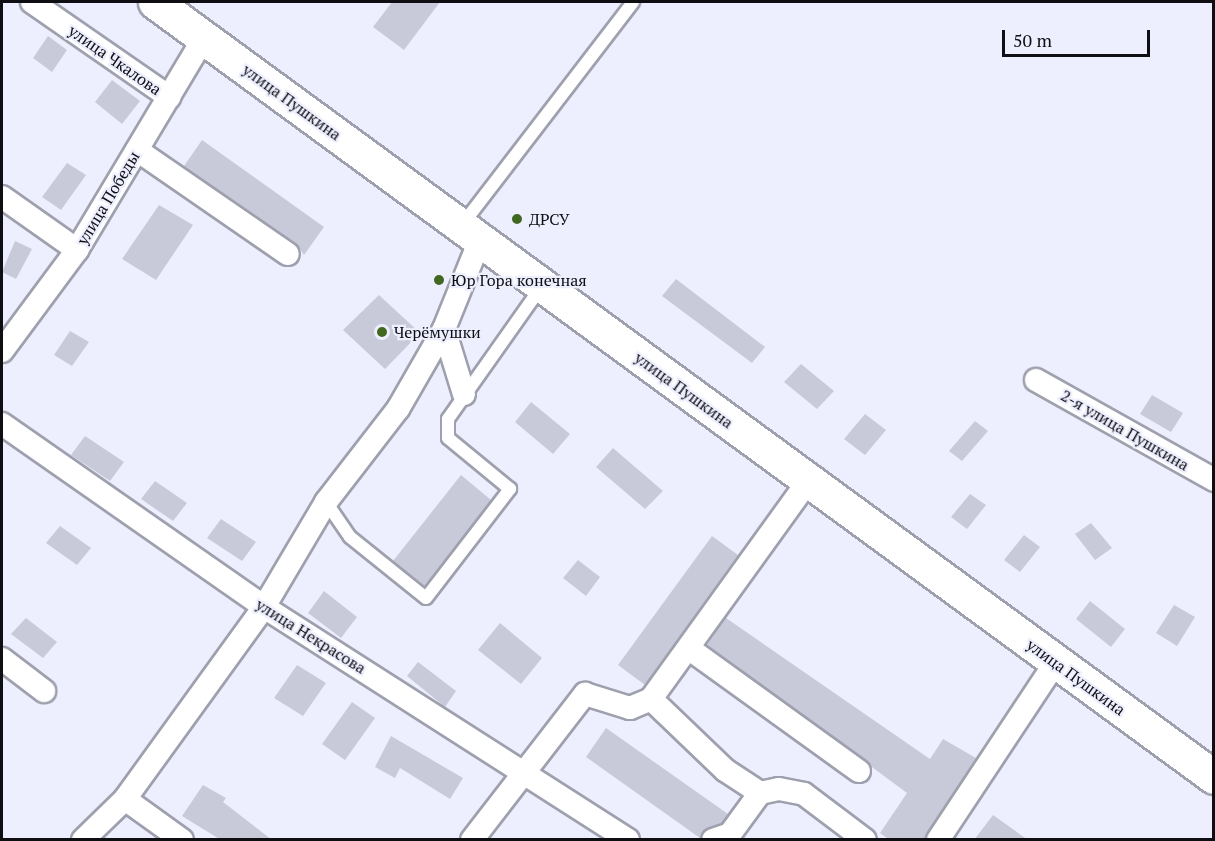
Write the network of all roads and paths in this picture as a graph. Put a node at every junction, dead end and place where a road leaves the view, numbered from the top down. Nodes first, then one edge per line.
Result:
1 (32, 2) edge
2 (155, 2) edge
3 (633, 2) edge
4 (204, 38) junction
5 (169, 98) junction
6 (137, 150) junction
7 (2, 197) edge
8 (471, 233) junction
9 (77, 250) junction
10 (288, 254) dead end
11 (542, 286) junction
12 (444, 329) junction
13 (2, 351) edge
14 (1036, 380) dead end
15 (465, 394) junction
16 (2, 424) edge
17 (1214, 480) edge
18 (808, 481) junction
19 (326, 502) junction
20 (264, 607) junction
21 (691, 650) junction
22 (2, 659) edge
23 (1056, 662) junction
24 (44, 691) dead end
25 (651, 699) junction
26 (523, 769) junction
27 (860, 771) dead end
28 (1214, 777) edge
29 (760, 793) junction
30 (125, 799) junction
31 (946, 837) edge
32 (83, 840) edge
33 (182, 840) edge
34 (472, 840) edge
35 (628, 840) edge
36 (713, 840) edge
37 (865, 840) edge

1 - 5 street, улица Чкалова
2 - 4 main road, улица Пушкина
3 - 8 lane
4 - 5 street, улица Победы
4 - 8 main road, улица Пушкина
5 - 6 street, улица Победы
6 - 9 street, улица Победы
6 - 10 street
7 - 9 street
8 - 11 main road, улица Пушкина
8 - 12 street
9 - 13 street, улица Победы
11 - 15 lane
11 - 18 main road, улица Пушкина
12 - 15 street
12 - 19 street
14 - 17 street, 2-я улица Пушкина
15 - 19 lane
16 - 20 street, улица Некрасова
18 - 21 street
18 - 23 main road, улица Пушкина
19 - 20 street
20 - 26 street, улица Некрасова
20 - 30 street
21 - 25 street
21 - 27 street
22 - 24 street
23 - 28 main road, улица Пушкина
23 - 31 street
25 - 26 street
25 - 29 street
26 - 34 street
26 - 35 street, улица Некрасова
29 - 36 street
29 - 37 street
30 - 32 street
30 - 33 street

